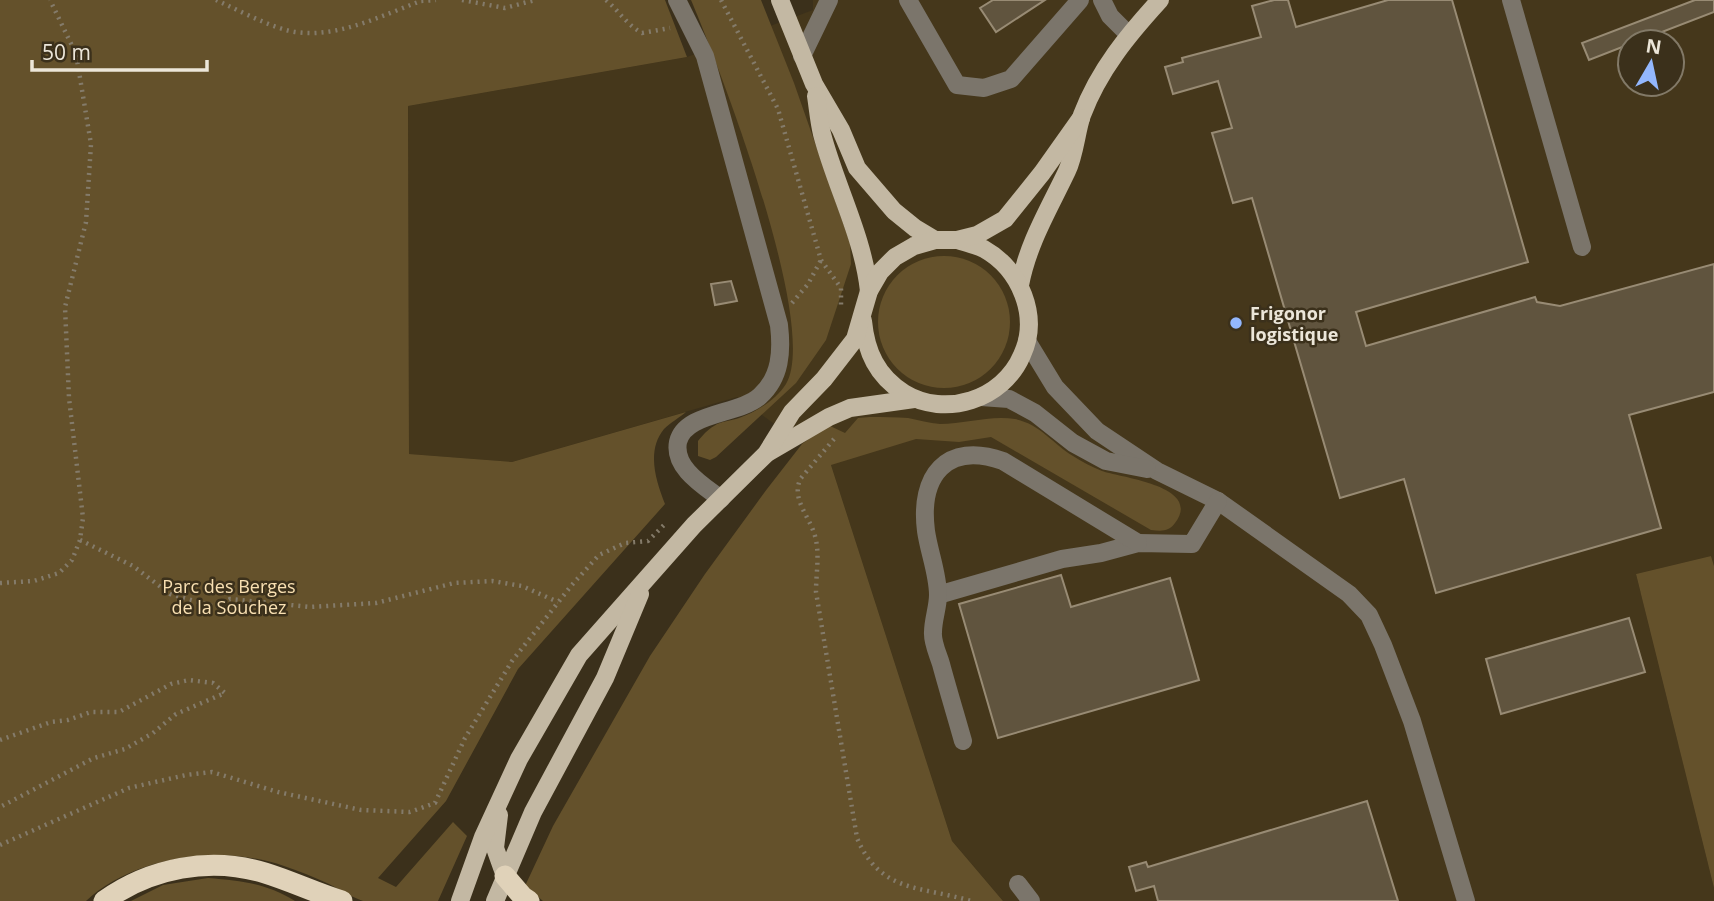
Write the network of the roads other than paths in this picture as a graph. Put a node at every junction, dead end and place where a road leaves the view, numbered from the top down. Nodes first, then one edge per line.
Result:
1 (677, 0) edge
2 (780, 0) edge
3 (829, 0) edge
4 (908, 0) edge
5 (1080, 0) edge
6 (1102, 0) edge
7 (1160, 0) edge
8 (1511, 0) edge
9 (1129, 35) junction
10 (802, 56) junction
11 (814, 84) junction
12 (1081, 118) junction
13 (935, 240) junction
14 (957, 240) junction
15 (1582, 247) dead end
16 (1020, 285) junction
17 (869, 291) junction
18 (863, 318) junction
19 (1027, 341) junction
20 (981, 397) junction
21 (914, 399) junction
22 (766, 454) junction
23 (1157, 471) junction
24 (721, 499) junction
25 (1218, 500) junction
26 (1138, 543) junction
27 (646, 581) junction
28 (938, 594) junction
29 (963, 741) dead end
30 (501, 798) junction
31 (505, 876) junction
32 (1018, 884) dead end
33 (319, 897) edge
34 (104, 901) edge
35 (342, 901) edge
36 (460, 901) edge
37 (495, 901) edge
38 (529, 901) edge
39 (1031, 901) edge
40 (1466, 901) edge

1 - 24 street
2 - 10 main road
3 - 10 street
4 - 5 street
6 - 9 street
7 - 9 main road
8 - 15 street
9 - 12 main road
10 - 11 main road
11 - 13 main road
11 - 17 main road
12 - 14 main road
12 - 16 main road
13 - 14 main road
13 - 17 main road
14 - 16 main road
16 - 19 main road
17 - 18 main road
18 - 21 main road
18 - 22 main road
19 - 20 main road
19 - 23 street
20 - 21 main road
20 - 23 street
21 - 22 main road
22 - 24 main road
23 - 25 street
24 - 27 main road
25 - 26 street
25 - 40 street
26 - 28 street
26 - 28 street
27 - 30 main road
27 - 31 main road
28 - 29 street
30 - 31 main road
30 - 36 main road
31 - 37 main road
31 - 38 highway
32 - 39 street
33 - 34 highway
33 - 35 highway

